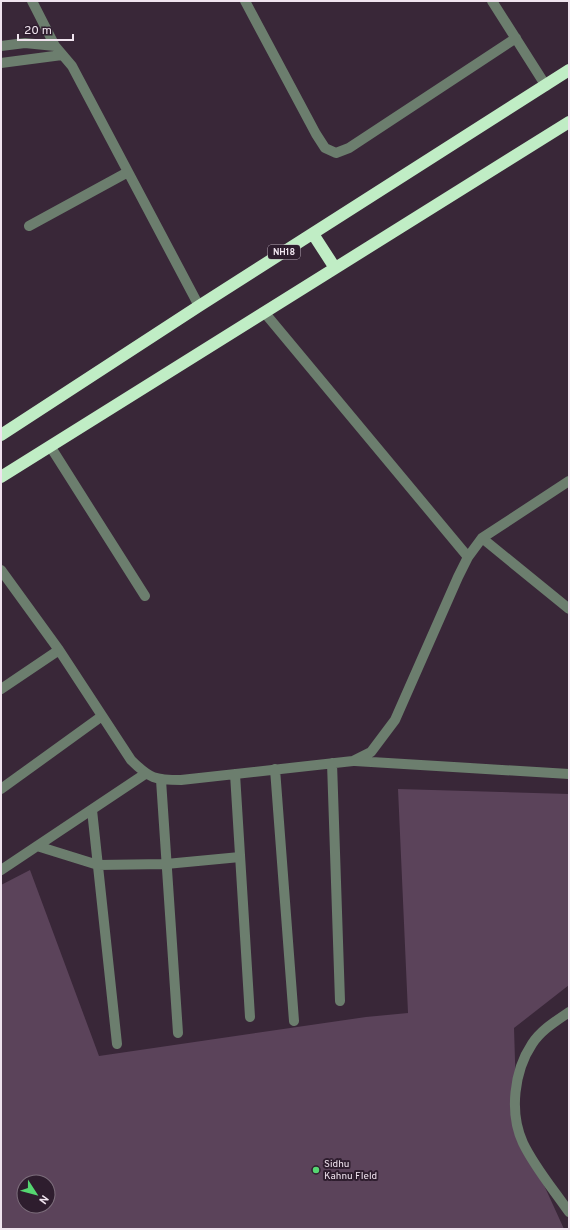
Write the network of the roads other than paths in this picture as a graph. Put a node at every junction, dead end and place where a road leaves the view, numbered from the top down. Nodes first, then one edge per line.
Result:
1 (32, 1) edge
2 (245, 1) edge
3 (492, 1) edge
4 (516, 38) junction
5 (1, 46) edge
6 (55, 46) junction
7 (62, 55) junction
8 (1, 63) edge
9 (569, 70) edge
10 (546, 86) junction
11 (569, 122) edge
12 (128, 172) junction
13 (30, 226) dead end
14 (313, 234) junction
15 (335, 268) junction
16 (199, 306) junction
17 (264, 312) junction
18 (1, 435) edge
19 (50, 446) junction
20 (1, 477) edge
21 (569, 481) edge
22 (482, 538) junction
23 (468, 557) junction
24 (1, 570) edge
25 (145, 596) dead end
26 (569, 609) edge
27 (59, 650) junction
28 (1, 689) edge
29 (102, 716) junction
30 (353, 760) junction
31 (332, 763) junction
32 (275, 769) junction
33 (146, 774) junction
34 (235, 774) junction
35 (569, 774) edge
36 (161, 780) junction
37 (1, 789) edge
38 (92, 810) junction
39 (37, 846) junction
40 (240, 857) junction
41 (166, 864) junction
42 (98, 865) junction
43 (1, 870) edge
44 (340, 1001) dead end
45 (569, 1012) edge
46 (250, 1017) dead end
47 (294, 1021) dead end
48 (178, 1033) dead end
49 (116, 1044) dead end
50 (569, 1212) edge

1 - 6 street
2 - 4 street
3 - 4 street
4 - 10 street
5 - 6 street
6 - 7 street
7 - 8 street
7 - 12 street
9 - 10 highway, NH18
10 - 14 highway, NH18
11 - 15 highway
12 - 13 street
12 - 16 street
14 - 15 highway
14 - 16 highway, NH18
15 - 17 highway
16 - 18 highway, NH18
17 - 19 highway
17 - 23 street
19 - 20 highway
19 - 25 street
21 - 22 street
22 - 23 street
22 - 26 street
23 - 30 street
24 - 27 street
27 - 28 street
27 - 29 street
29 - 33 street
29 - 37 street
30 - 31 street
30 - 35 street
31 - 32 street
31 - 44 street
32 - 34 street
32 - 47 street
33 - 36 street
33 - 38 street
34 - 36 street
34 - 40 street
36 - 41 street
38 - 39 street
38 - 42 street
39 - 42 street
39 - 43 street
40 - 41 street
40 - 46 street
41 - 42 street
41 - 48 street
42 - 49 street
45 - 50 street

